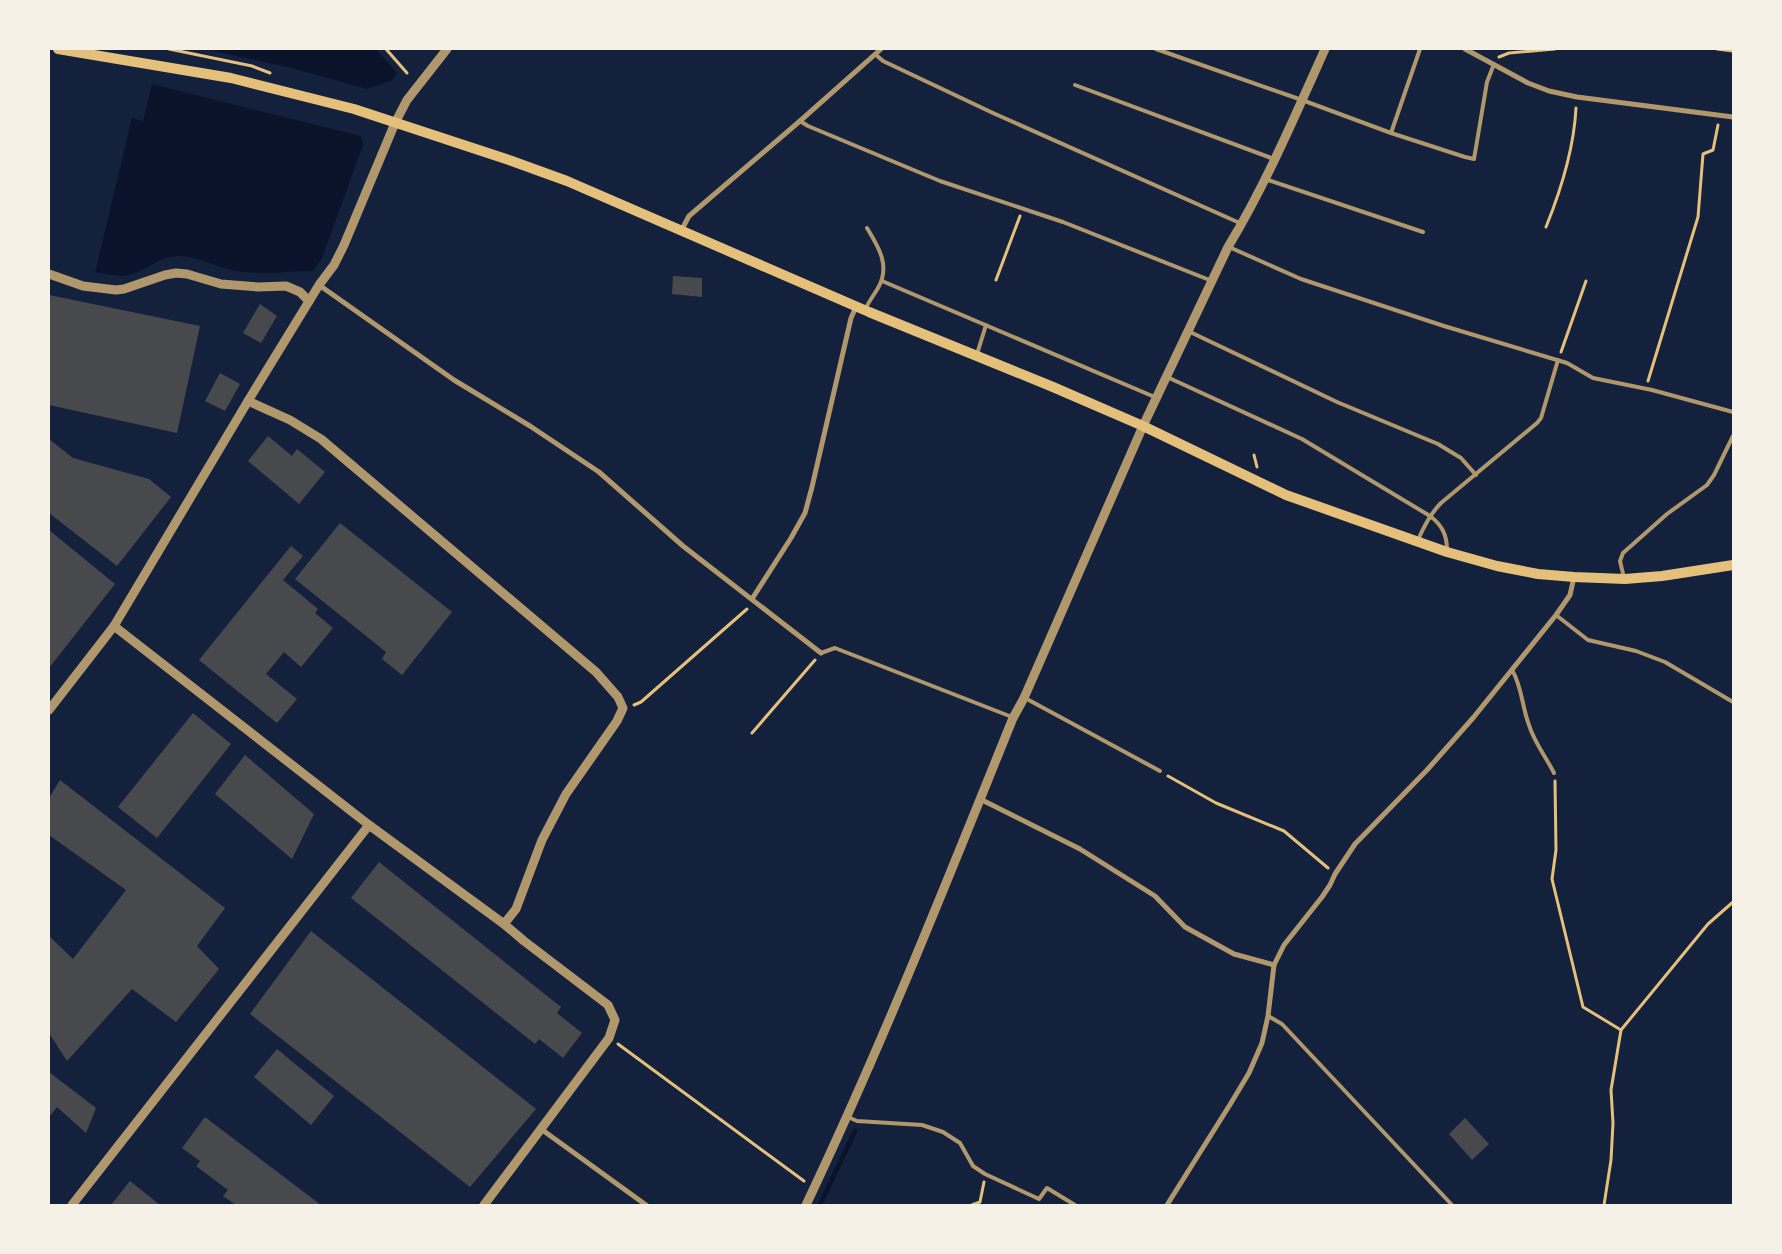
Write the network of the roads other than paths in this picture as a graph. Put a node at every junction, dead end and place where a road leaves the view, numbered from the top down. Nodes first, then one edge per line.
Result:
1 (58, 49) edge
2 (447, 49) edge
3 (881, 49) edge
4 (1156, 49) edge
5 (1325, 49) edge
6 (1420, 49) edge
7 (1465, 49) edge
8 (875, 54) junction
9 (1494, 64) junction
10 (1074, 85) dead end
11 (1302, 100) junction
12 (1733, 117) edge
13 (800, 121) junction
14 (395, 124) junction
15 (1391, 133) junction
16 (1274, 159) junction
17 (1265, 178) junction
18 (1242, 224) junction
19 (867, 228) dead end
20 (681, 231) junction
21 (1423, 232) dead end
22 (1228, 247) junction
23 (49, 274) edge
24 (1212, 280) junction
25 (882, 281) junction
26 (319, 285) junction
27 (309, 301) junction
28 (860, 308) junction
29 (986, 325) junction
30 (1188, 331) junction
31 (976, 356) junction
32 (1558, 360) junction
33 (1167, 377) junction
34 (1157, 398) junction
35 (248, 402) junction
36 (1733, 412) edge
37 (1143, 426) junction
38 (1733, 436) edge
39 (1476, 475) junction
40 (1430, 516) junction
41 (1418, 541) junction
42 (1446, 552) junction
43 (1733, 565) edge
44 (1574, 577) junction
45 (1625, 579) junction
46 (752, 599) junction
47 (1556, 615) junction
48 (114, 626) junction
49 (821, 653) joint
50 (1512, 670) junction
51 (1024, 698) junction
52 (1733, 702) edge
53 (49, 710) edge
54 (1013, 718) junction
55 (1160, 770) road end
56 (1554, 773) road end
57 (980, 800) junction
58 (369, 825) junction
59 (504, 924) junction
60 (1274, 965) junction
61 (1268, 1016) junction
62 (848, 1117) junction
63 (541, 1129) junction
64 (72, 1205) edge
65 (484, 1205) edge
66 (646, 1205) edge
67 (806, 1205) edge
68 (1075, 1205) edge
69 (1167, 1205) edge
70 (1452, 1205) edge

1 - 14 main road
2 - 14 street
3 - 8 street
4 - 11 lane
5 - 11 street
6 - 15 lane
7 - 9 street
8 - 13 street
8 - 18 lane
9 - 12 street
9 - 15 lane
10 - 16 lane
11 - 15 lane
11 - 16 street
13 - 20 street
13 - 24 lane
14 - 20 main road
14 - 26 street
16 - 17 street
17 - 18 street
17 - 21 lane
18 - 22 street
19 - 25 lane
20 - 28 main road
22 - 24 street
22 - 32 lane
23 - 27 street
24 - 30 street
25 - 28 lane
25 - 29 lane
26 - 27 street
26 - 46 street
27 - 35 street
28 - 31 main road
28 - 46 street
29 - 31 lane
29 - 34 lane
30 - 33 street
30 - 39 lane
31 - 37 main road
32 - 36 lane
32 - 39 lane
33 - 34 street
33 - 40 lane
34 - 37 street
35 - 48 street
35 - 59 street
37 - 41 main road
37 - 51 street
38 - 45 lane
39 - 40 lane
40 - 41 lane
40 - 42 lane
41 - 42 main road
42 - 44 main road
43 - 45 main road
44 - 45 main road
44 - 47 street
46 - 49 street
47 - 50 street
47 - 52 lane
48 - 53 street
48 - 58 street
49 - 54 lane
50 - 56 lane
50 - 60 street
51 - 54 street
51 - 55 lane
54 - 57 street
57 - 60 street
57 - 62 street
58 - 59 street
58 - 64 street
59 - 63 street
60 - 61 street
61 - 69 street
61 - 70 lane
62 - 67 street
62 - 68 lane
63 - 65 street
63 - 66 street

